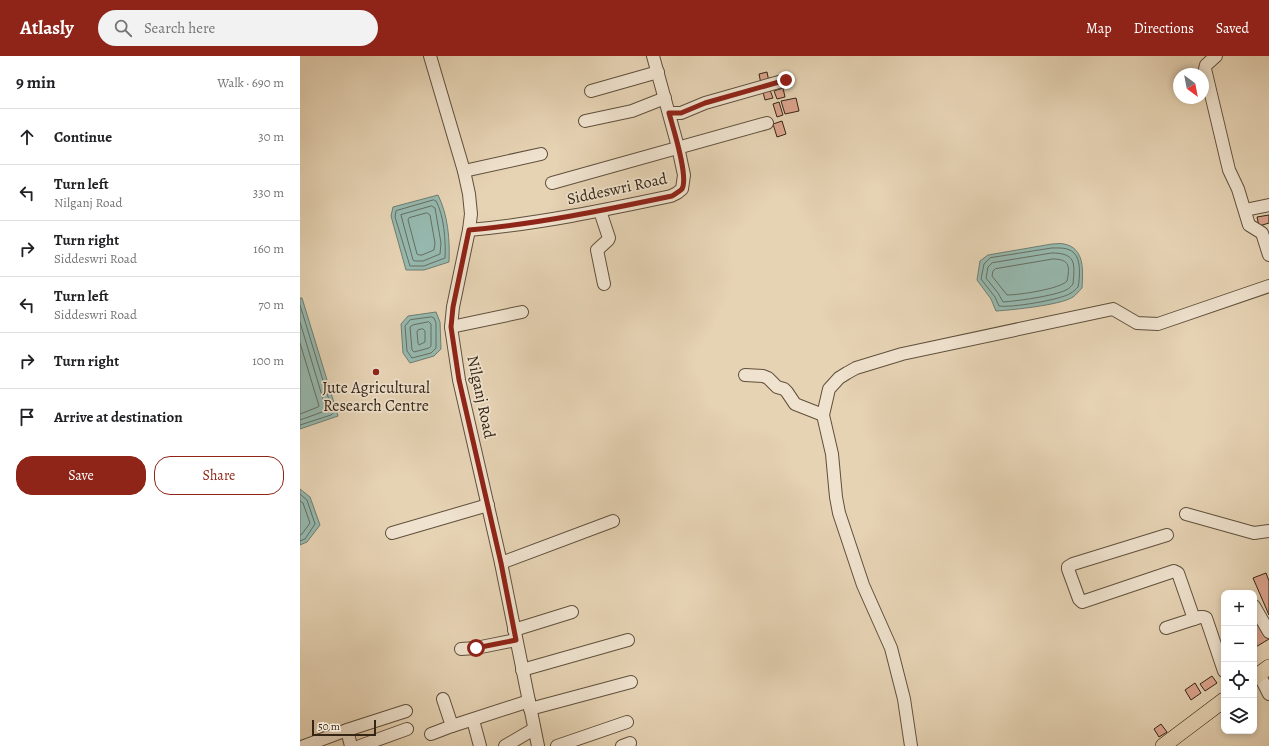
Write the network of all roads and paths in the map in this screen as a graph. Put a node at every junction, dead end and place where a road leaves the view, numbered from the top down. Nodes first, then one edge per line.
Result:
1 (430, 56) edge
2 (653, 56) edge
3 (1216, 56) edge
4 (658, 72) junction
5 (786, 80) dead end
6 (591, 91) dead end
7 (665, 98) junction
8 (669, 113) junction
9 (585, 121) dead end
10 (767, 123) dead end
11 (678, 147) junction
12 (541, 154) dead end
13 (464, 171) junction
14 (552, 183) dead end
15 (1269, 205) edge
16 (1245, 210) junction
17 (600, 211) junction
18 (469, 230) junction
19 (1269, 255) edge
20 (604, 284) dead end
21 (1269, 286) edge
22 (522, 312) dead end
23 (451, 327) junction
24 (745, 375) dead end
25 (823, 416) junction
26 (488, 504) junction
27 (1186, 514) dead end
28 (613, 521) dead end
29 (1269, 531) edge
30 (392, 533) dead end
31 (1167, 535) dead end
32 (501, 563) junction
33 (1257, 611) edge
34 (572, 612) dead end
35 (1194, 619) junction
36 (1166, 628) dead end
37 (1269, 632) edge
38 (515, 635) junction
39 (628, 640) dead end
40 (461, 649) dead end
41 (1221, 662) edge
42 (522, 670) junction
43 (1261, 673) edge
44 (631, 682) dead end
45 (1269, 694) edge
46 (443, 698) dead end
47 (1221, 702) edge
48 (530, 705) junction
49 (406, 711) dead end
50 (473, 720) junction
51 (627, 722) dead end
52 (452, 726) junction
53 (407, 729) dead end
54 (534, 729) junction
55 (347, 730) junction
56 (431, 734) dead end
57 (304, 746) edge
58 (351, 746) edge
59 (360, 746) edge
60 (480, 746) edge
61 (505, 746) edge
62 (538, 746) edge
63 (557, 746) edge
64 (911, 746) edge
65 (1163, 746) edge

1 - 13 street, Nilganj Road
2 - 4 street, Siddeswri Road
3 - 16 street
4 - 6 street
4 - 7 street, Siddeswri Road
5 - 8 street
7 - 8 street, Siddeswri Road
7 - 9 street
8 - 11 street, Siddeswri Road
10 - 11 street
11 - 14 street
11 - 17 street, Siddeswri Road
12 - 13 street
13 - 18 street, Nilganj Road
15 - 16 street
16 - 19 street
17 - 18 street, Siddeswri Road
17 - 20 street
18 - 23 street, Nilganj Road
21 - 25 street
22 - 23 street
23 - 26 street, Nilganj Road
24 - 25 street
25 - 64 street
26 - 30 street
26 - 32 street, Nilganj Road
27 - 29 street
28 - 32 street
31 - 35 street
32 - 38 street, Nilganj Road
33 - 37 street
34 - 38 street
35 - 36 street
35 - 41 street
38 - 40 street
38 - 42 street, Nilganj Road
39 - 42 street
42 - 48 street, Nilganj Road
43 - 45 street
44 - 48 street
46 - 52 street
47 - 65 main road
48 - 50 street
48 - 54 street, Nilganj Road
49 - 55 street
50 - 52 street
50 - 60 street
51 - 63 street
52 - 56 street
53 - 59 street
54 - 61 street
54 - 62 street, Nilganj Road
55 - 57 street
55 - 58 street

